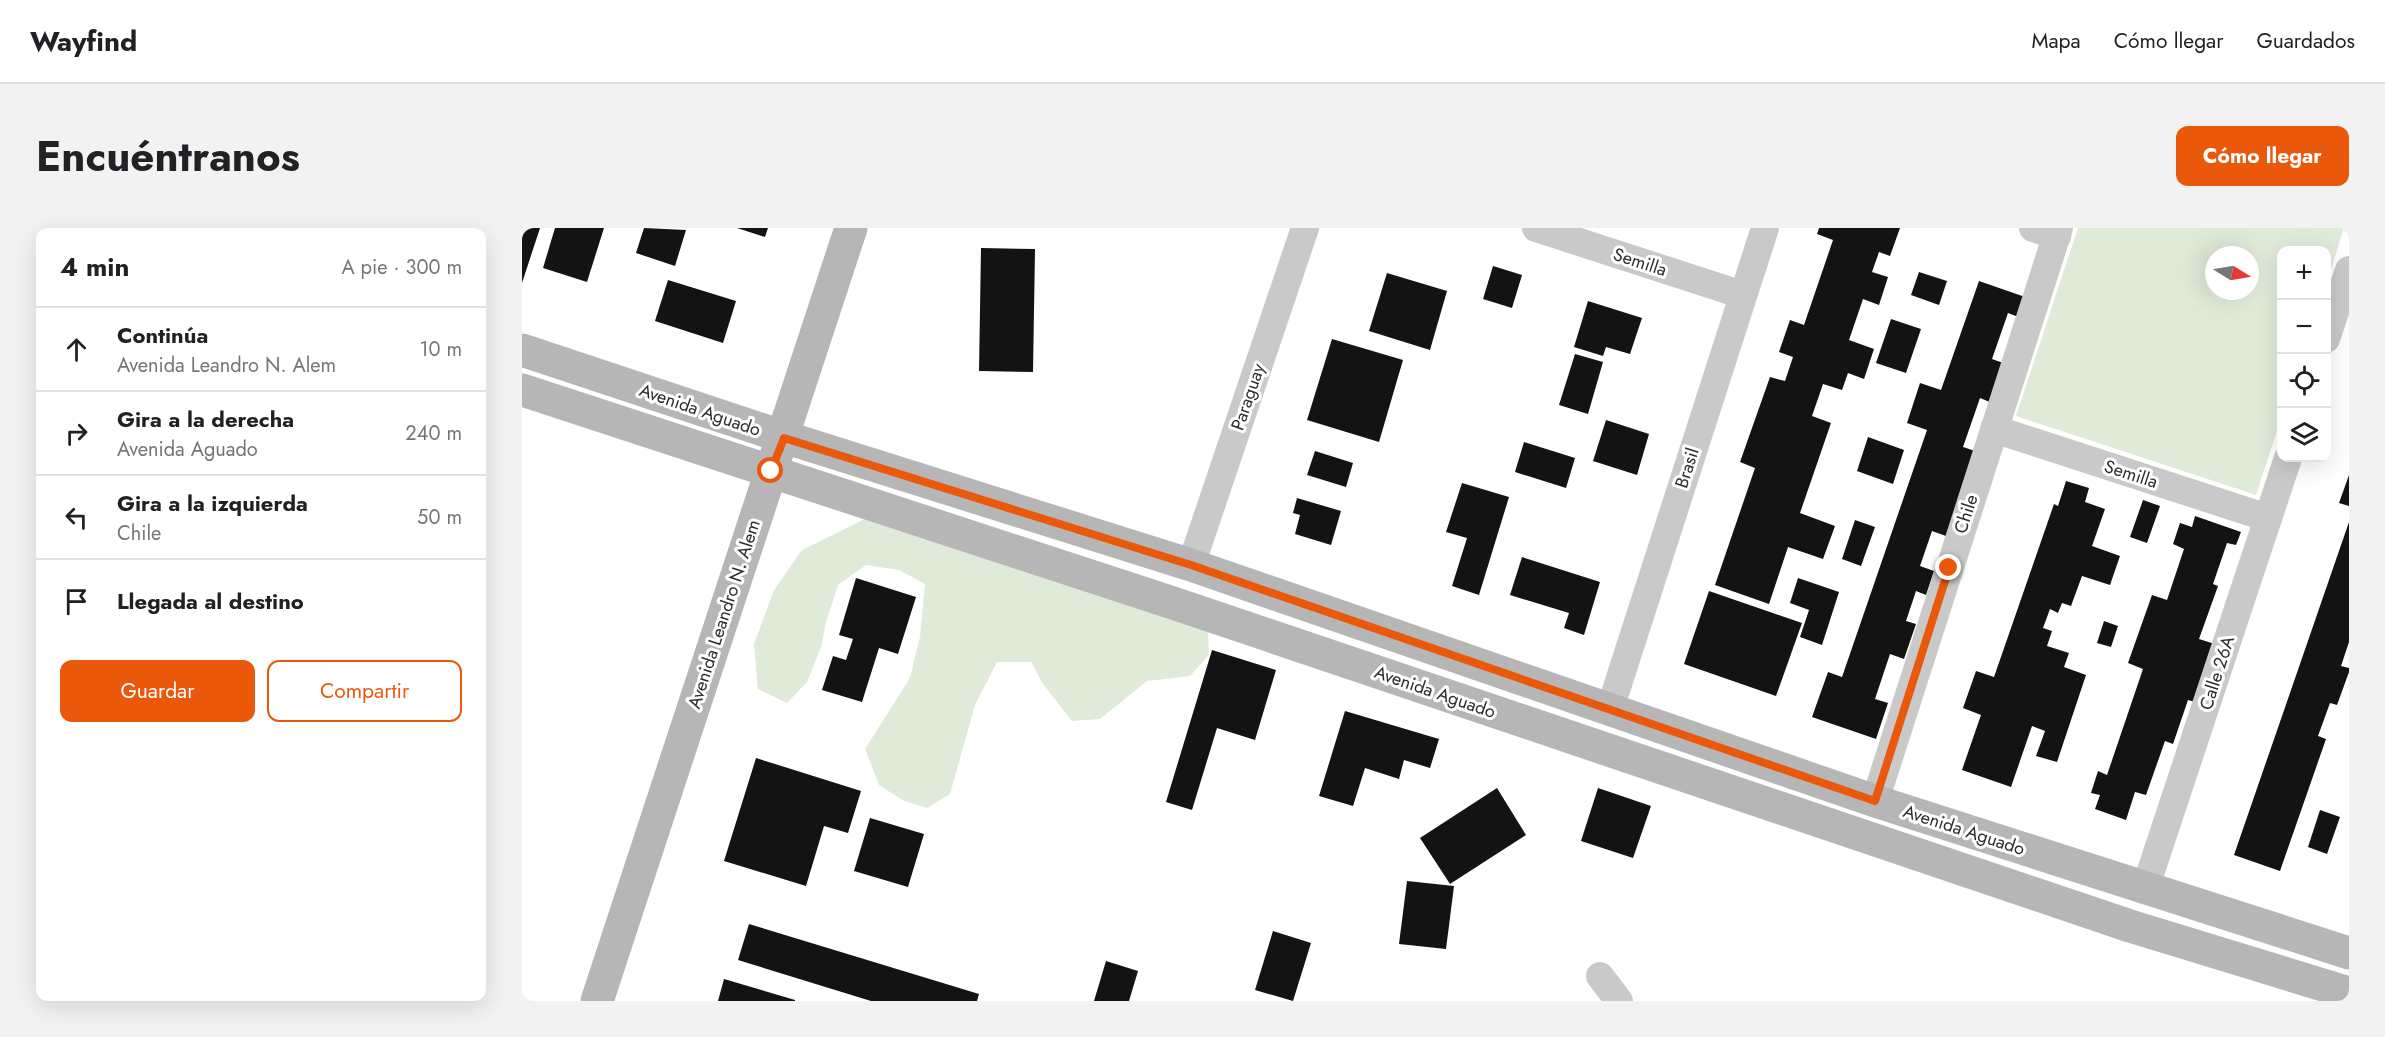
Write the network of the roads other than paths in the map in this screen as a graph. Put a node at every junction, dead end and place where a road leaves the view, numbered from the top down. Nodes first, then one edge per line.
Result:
1 (851, 228) edge
2 (1305, 228) edge
3 (1536, 228) edge
4 (1765, 228) edge
5 (2050, 231) edge
6 (2349, 270) edge
7 (1743, 296) junction
8 (2335, 337) edge
9 (522, 350) edge
10 (522, 390) edge
11 (1994, 429) junction
12 (784, 438) junction
13 (2287, 462) edge
14 (771, 471) junction
15 (2268, 518) junction
16 (1191, 565) junction
17 (1610, 708) junction
18 (1875, 801) junction
19 (2145, 889) junction
20 (2349, 953) edge
21 (1600, 976) dead end
22 (2349, 993) edge
23 (597, 1001) edge
24 (1619, 1001) edge

1 - 12 main road, Avenida Leandro N. Alem
2 - 16 street, Paraguay
3 - 7 street, Semilla
4 - 7 street, Brasil
5 - 11 street, Chile
6 - 8 street
7 - 17 street, Brasil
9 - 12 main road, Avenida Aguado
10 - 14 main road, Avenida Aguado
11 - 15 street, Semilla
11 - 18 street, Chile
12 - 14 main road, Avenida Leandro N. Alem
12 - 16 main road, Avenida Aguado
13 - 15 street, Calle 26A
14 - 22 main road, Avenida Aguado
14 - 23 main road, Avenida Leandro N. Alem
15 - 19 street, Calle 26A
16 - 17 main road, Avenida Aguado
17 - 18 main road, Avenida Aguado
18 - 19 main road, Avenida Aguado
19 - 20 main road, Avenida Aguado
21 - 24 street

